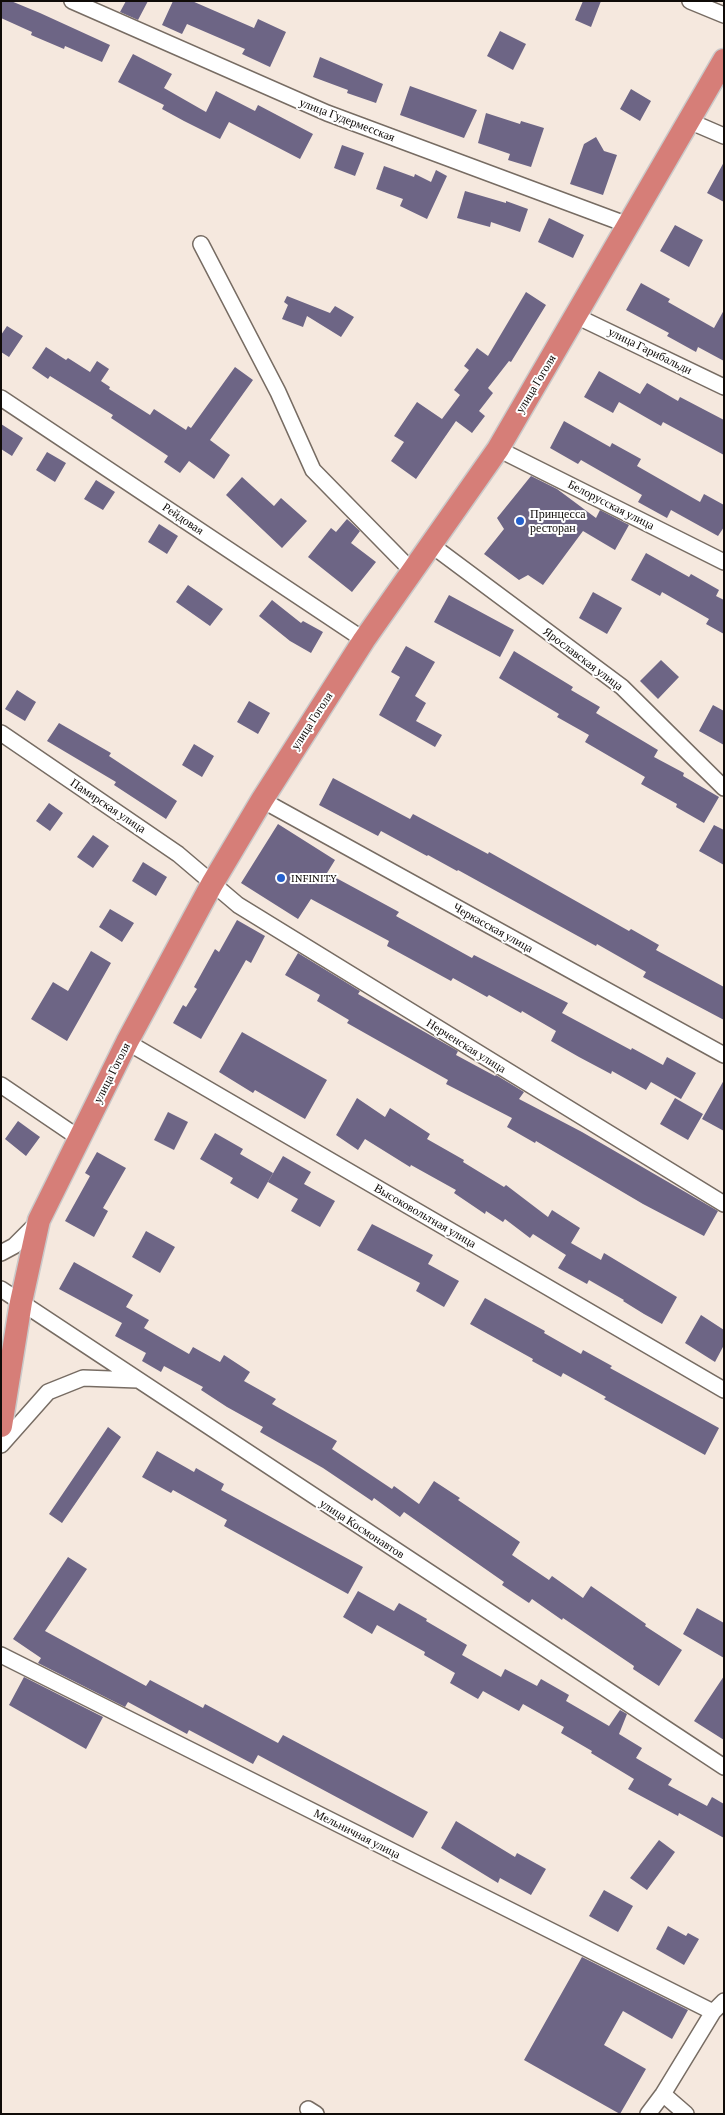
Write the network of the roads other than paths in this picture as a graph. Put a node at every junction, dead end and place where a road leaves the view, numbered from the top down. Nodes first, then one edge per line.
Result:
1 (72, 1) edge
2 (690, 1) edge
3 (724, 15) edge
4 (724, 60) edge
5 (689, 121) junction
6 (724, 136) edge
7 (628, 225) junction
8 (201, 244) dead end
9 (576, 316) junction
10 (724, 387) edge
11 (1, 398) edge
12 (498, 448) junction
13 (430, 544) junction
14 (724, 562) edge
15 (412, 571) junction
16 (364, 640) junction
17 (1, 733) edge
18 (724, 788) edge
19 (262, 800) junction
20 (212, 884) junction
21 (127, 1042) junction
22 (724, 1055) edge
23 (1, 1085) edge
24 (79, 1138) junction
25 (724, 1204) edge
26 (39, 1220) junction
27 (1, 1254) edge
28 (1, 1289) edge
29 (21, 1302) junction
30 (138, 1380) junction
31 (724, 1390) edge
32 (1, 1426) edge
33 (1, 1445) edge
34 (1, 1655) edge
35 (724, 1767) edge
36 (724, 2001) edge
37 (713, 2012) junction
38 (663, 2094) junction
39 (648, 2114) edge
40 (686, 2114) edge

1 - 7 street, улица Гудермесская
2 - 3 street
4 - 5 highway, улица Гоголя
5 - 6 street
5 - 7 highway, улица Гоголя
7 - 9 highway, улица Гоголя
8 - 15 street
9 - 10 street, улица Гарибальди
9 - 12 highway, улица Гоголя
11 - 16 street, Рейдовая
12 - 13 highway, улица Гоголя
12 - 14 street, Белорусская улица
13 - 15 highway, улица Гоголя
13 - 18 street, Ярославская улица
15 - 16 highway, улица Гоголя
16 - 19 highway, улица Гоголя
17 - 20 street, Памирская улица
19 - 20 highway, улица Гоголя
19 - 22 street, Черкасская улица
20 - 21 highway, улица Гоголя
20 - 25 street, Нерченская улица
21 - 24 highway, улица Гоголя
21 - 31 street, Высоковольтная улица
23 - 24 street
24 - 26 highway, улица Гоголя
26 - 27 street
26 - 29 highway, улица Гоголя
28 - 29 street, улица Космонавтов
29 - 30 street, улица Космонавтов
29 - 32 highway, улица Гоголя
30 - 33 street
30 - 35 street, улица Космонавтов
34 - 37 street, Мельничная улица
36 - 37 street
37 - 38 street
38 - 39 street
38 - 40 street

